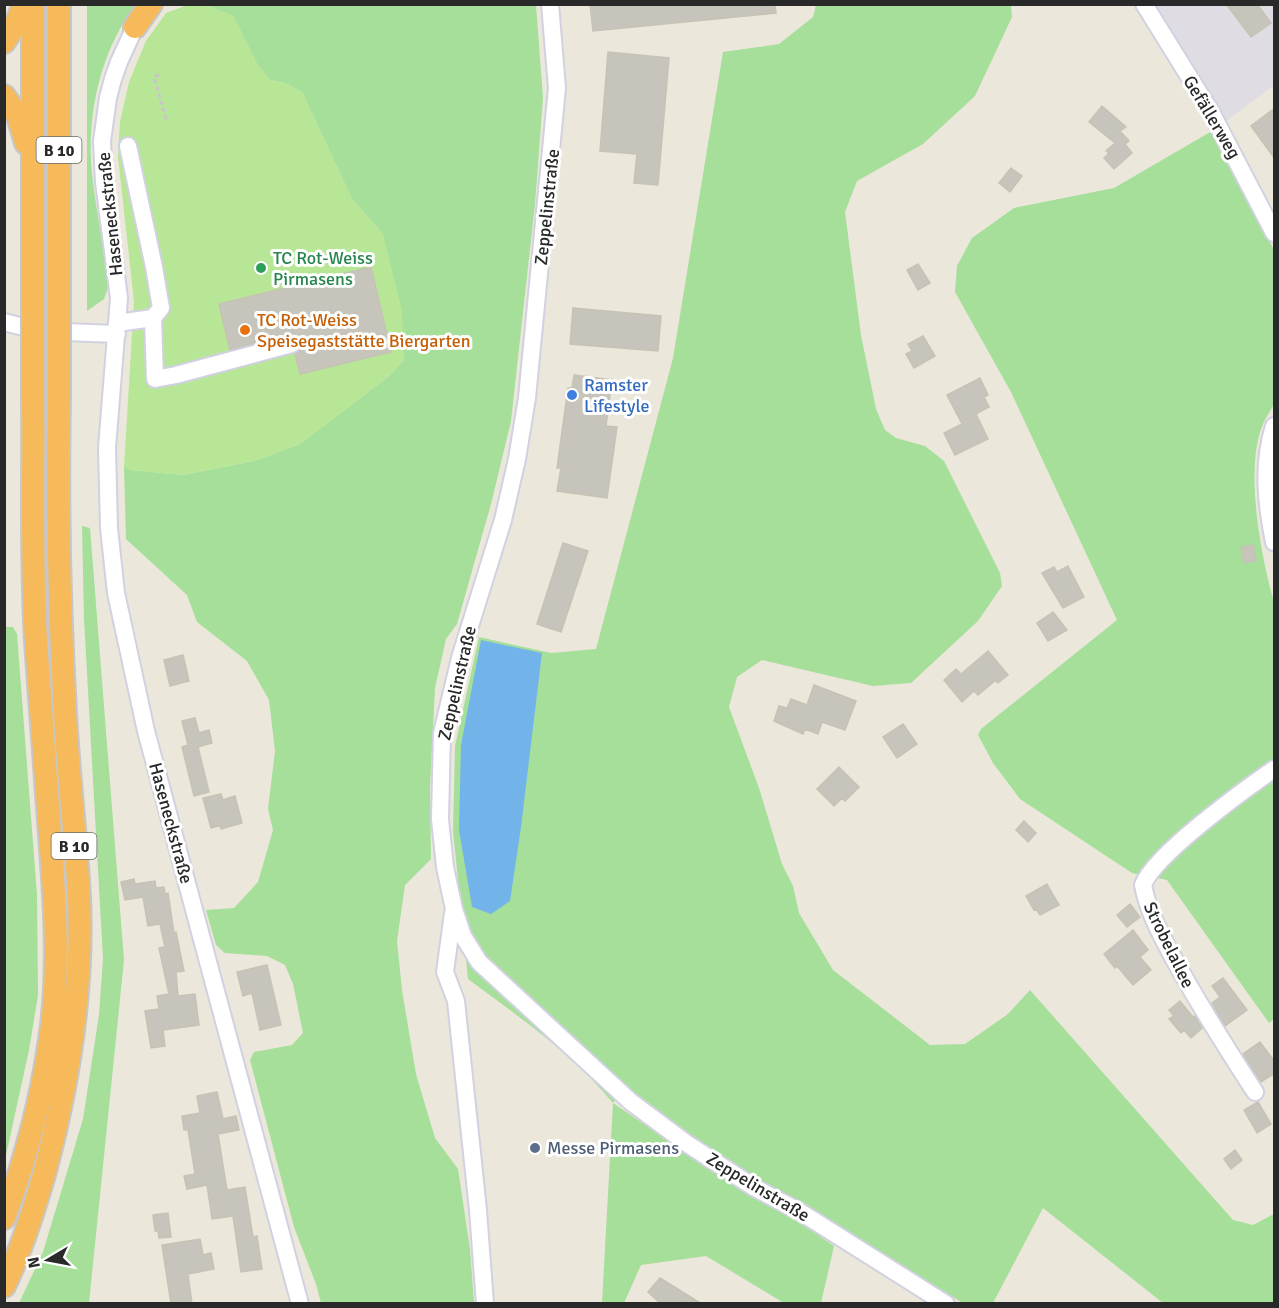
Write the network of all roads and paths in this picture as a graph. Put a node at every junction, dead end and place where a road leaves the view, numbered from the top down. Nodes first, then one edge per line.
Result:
1 (24, 4) edge
2 (33, 4) edge
3 (59, 4) edge
4 (151, 4) edge
5 (550, 4) edge
6 (1144, 4) edge
7 (135, 27) joint
8 (4, 42) edge
9 (159, 75) dead end
10 (4, 96) edge
11 (168, 122) dead end
12 (128, 146) dead end
13 (33, 179) junction
14 (1274, 229) edge
15 (153, 318) junction
16 (4, 322) edge
17 (117, 328) junction
18 (292, 345) dead end
19 (1275, 426) edge
20 (1275, 542) edge
21 (1275, 769) edge
22 (453, 909) junction
23 (1255, 1092) dead end
24 (4, 1218) edge
25 (4, 1286) edge
26 (300, 1304) edge
27 (485, 1304) edge
28 (946, 1304) edge

1 - 8 highway
2 - 13 highway, B 10
3 - 25 highway, B 10, bridge
4 - 7 highway
5 - 22 street, Zeppelinstraße
6 - 14 street, Gefällerweg
7 - 17 street, Haseneckstraße
9 - 11 path
10 - 13 highway
12 - 15 street
13 - 24 highway, B 10, bridge
15 - 17 street
15 - 18 street
16 - 17 street
17 - 26 street, Haseneckstraße
19 - 20 street
21 - 23 street, Strobelallee
22 - 27 street
22 - 28 street, Zeppelinstraße

